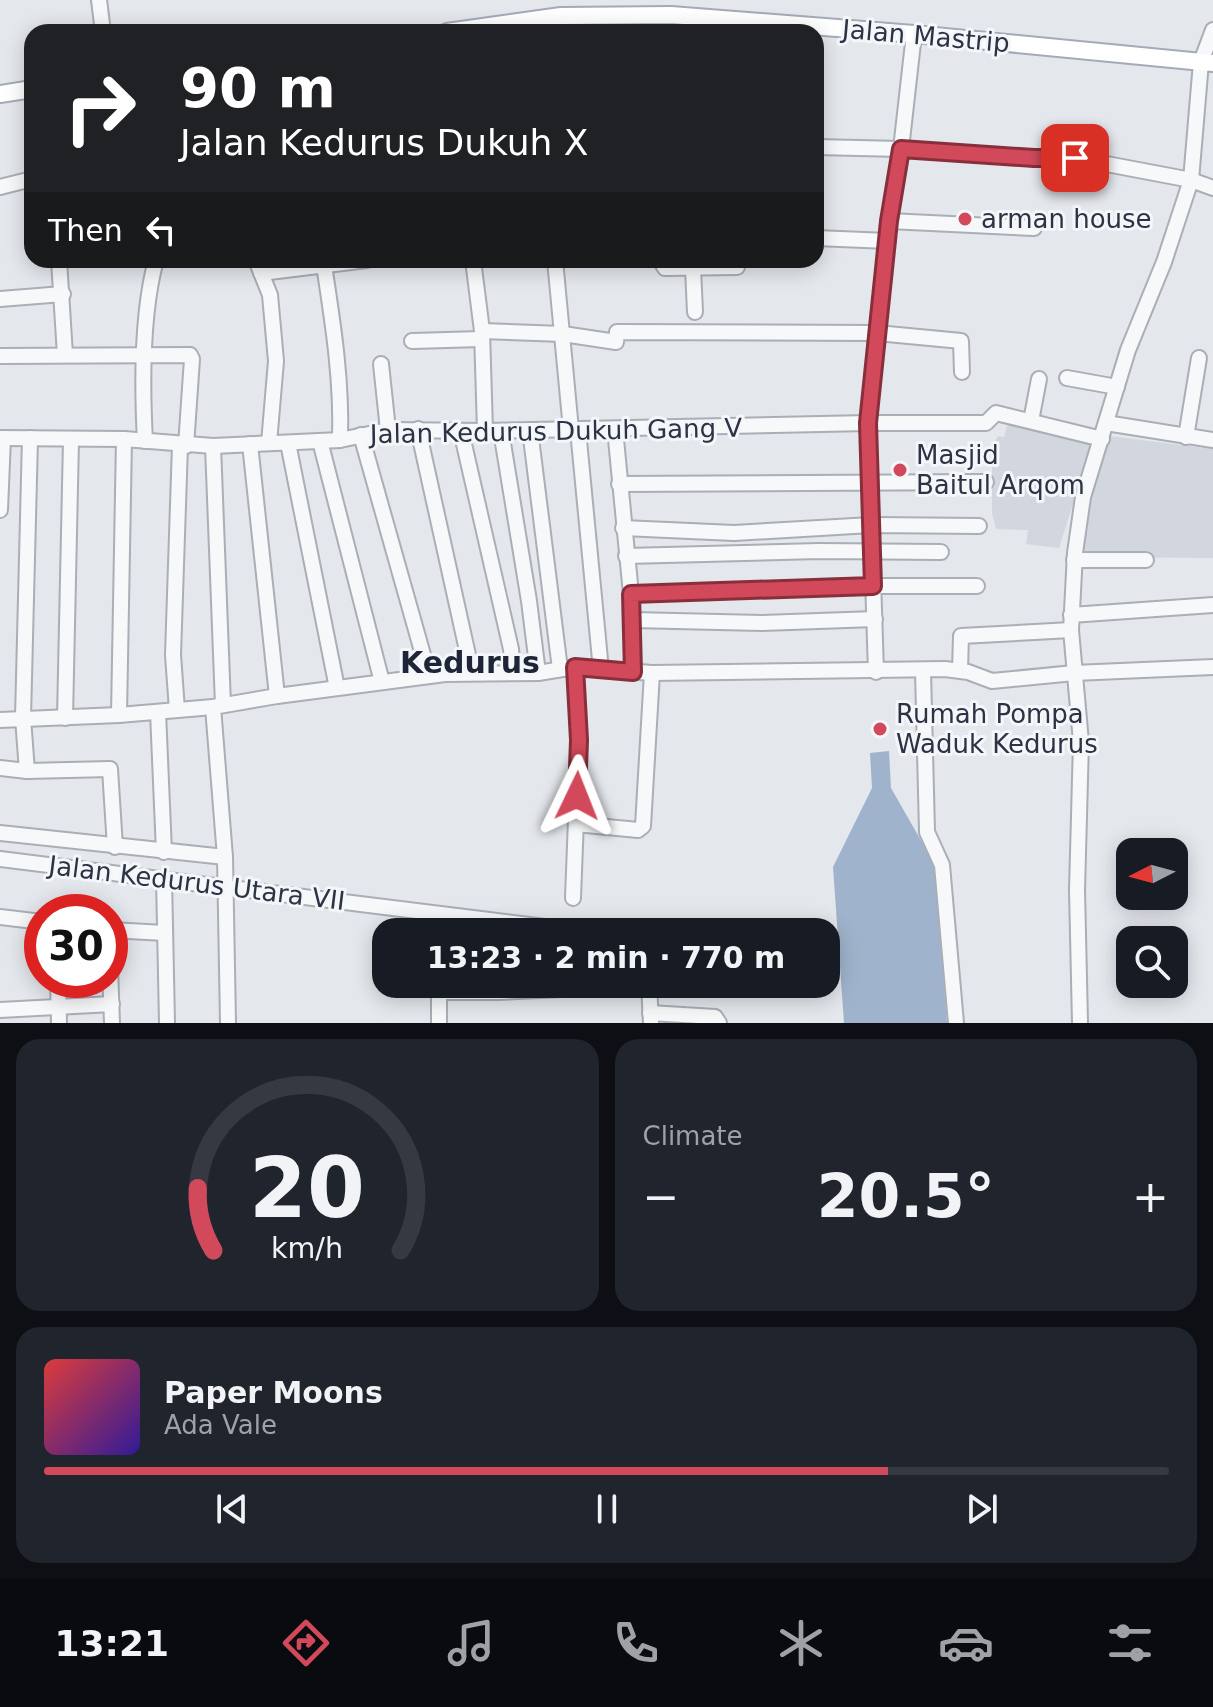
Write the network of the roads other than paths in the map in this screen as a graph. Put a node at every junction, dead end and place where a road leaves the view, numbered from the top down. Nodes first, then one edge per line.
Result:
1 (99, 0) edge
2 (102, 24) edge
3 (538, 24) edge
4 (786, 24) edge
5 (824, 27) edge
6 (1213, 30) edge
7 (914, 34) junction
8 (1207, 63) edge
9 (24, 90) edge
10 (0, 94) edge
11 (824, 147) edge
12 (901, 149) junction
13 (1191, 180) junction
14 (24, 181) edge
15 (0, 187) edge
16 (1213, 188) edge
17 (889, 221) junction
18 (1034, 228) dead end
19 (824, 238) edge
20 (888, 241) junction
21 (60, 268) edge
22 (154, 268) edge
23 (258, 268) edge
24 (324, 268) edge
25 (474, 268) edge
26 (556, 268) edge
27 (665, 268) edge
28 (693, 268) joint
29 (63, 294) junction
30 (0, 299) edge
31 (695, 312) dead end
32 (877, 333) junction
33 (563, 334) junction
34 (482, 335) junction
35 (412, 341) dead end
36 (65, 355) junction
37 (145, 355) junction
38 (0, 356) edge
39 (1199, 358) dead end
40 (381, 364) dead end
41 (962, 372) dead end
42 (1067, 378) dead end
43 (1039, 379) dead end
44 (1117, 387) junction
45 (1031, 421) junction
46 (868, 423) junction
47 (1106, 423) junction
48 (418, 429) junction
49 (615, 429) junction
50 (388, 430) junction
51 (530, 430) junction
52 (575, 430) junction
53 (461, 431) junction
54 (485, 431) junction
55 (501, 431) junction
56 (361, 435) junction
57 (1186, 437) junction
58 (2, 438) edge
59 (30, 438) junction
60 (124, 439) junction
61 (1102, 439) junction
62 (71, 440) junction
63 (340, 440) junction
64 (1213, 440) edge
65 (145, 441) junction
66 (320, 441) junction
67 (269, 443) junction
68 (288, 443) junction
69 (250, 444) junction
70 (183, 445) junction
71 (213, 446) junction
72 (870, 482) junction
73 (986, 482) dead end
74 (619, 484) junction
75 (0, 510) edge
76 (871, 525) junction
77 (979, 526) dead end
78 (623, 528) junction
79 (941, 552) dead end
80 (872, 553) junction
81 (626, 556) junction
82 (1074, 560) junction
83 (1146, 560) dead end
84 (873, 586) junction
85 (977, 586) dead end
86 (631, 594) junction
87 (1213, 605) edge
88 (875, 619) junction
89 (632, 620) junction
90 (1071, 622) junction
91 (1213, 667) edge
92 (568, 668) junction
93 (601, 670) junction
94 (960, 670) junction
95 (923, 671) junction
96 (633, 672) junction
97 (876, 672) junction
98 (472, 673) junction
99 (513, 673) junction
100 (538, 673) junction
101 (652, 673) junction
102 (1074, 673) junction
103 (429, 676) junction
104 (382, 682) junction
105 (337, 688) junction
106 (277, 696) junction
107 (218, 706) junction
108 (177, 710) junction
109 (158, 712) junction
110 (119, 715) junction
111 (23, 718) junction
112 (65, 718) junction
113 (0, 720) edge
114 (0, 768) edge
115 (27, 771) junction
116 (576, 824) junction
117 (0, 833) edge
118 (115, 847) junction
119 (164, 852) junction
120 (225, 857) junction
121 (0, 859) edge
122 (164, 878) junction
123 (226, 886) junction
124 (573, 898) dead end
125 (0, 917) edge
126 (476, 918) edge
127 (24, 920) edge
128 (128, 931) edge
129 (165, 933) junction
130 (58, 998) edge
131 (112, 998) edge
132 (439, 998) edge
133 (650, 998) edge
134 (112, 1004) junction
135 (58, 1007) junction
136 (0, 1010) edge
137 (651, 1018) edge
138 (59, 1023) edge
139 (112, 1023) edge
140 (167, 1023) edge
141 (228, 1023) edge
142 (439, 1023) edge
143 (719, 1023) edge
144 (956, 1023) edge
145 (1080, 1023) edge

1 - 2 street
3 - 4 main road, Jalan Mastrip
5 - 7 main road, Jalan Mastrip
6 - 8 street
7 - 8 main road, Jalan Mastrip
7 - 12 street
8 - 13 street
9 - 10 main road
11 - 12 street
12 - 13 street
12 - 17 street
13 - 16 street
13 - 44 street
14 - 15 street
17 - 18 street
17 - 20 street
19 - 20 street
20 - 32 street
21 - 29 street
22 - 37 street
23 - 67 street
24 - 63 street
25 - 34 street
26 - 33 street
27 - 28 street
28 - 31 street
29 - 30 street
29 - 36 street
32 - 33 street
32 - 41 street
32 - 46 street
33 - 34 street
33 - 52 street
34 - 35 street
34 - 54 street
36 - 37 street
36 - 38 street
37 - 65 street
37 - 70 street
39 - 57 street
40 - 50 street
42 - 44 street
43 - 45 street
44 - 47 street
45 - 46 street, Jalan Kedurus Dukuh Gang V
45 - 61 street
46 - 49 street, Jalan Kedurus Dukuh Gang V
46 - 72 street
47 - 57 street
47 - 61 street
48 - 50 street, Jalan Kedurus Dukuh Gang V
48 - 53 street, Jalan Kedurus Dukuh Gang V
48 - 98 street
49 - 52 street, Jalan Kedurus Dukuh Gang V
49 - 74 street
50 - 56 street, Jalan Kedurus Dukuh Gang V
51 - 52 street, Jalan Kedurus Dukuh Gang V
51 - 55 street, Jalan Kedurus Dukuh Gang V
51 - 92 street
52 - 93 street
53 - 54 street, Jalan Kedurus Dukuh Gang V
53 - 99 street
54 - 55 street, Jalan Kedurus Dukuh Gang V
55 - 100 street
56 - 63 street, Jalan Kedurus Dukuh Gang V
56 - 103 street
57 - 64 street
58 - 59 street, Jalan Kedurus Dukuh Gang V
58 - 75 street
59 - 62 street, Jalan Kedurus Dukuh Gang V
59 - 111 street
60 - 62 street, Jalan Kedurus Dukuh Gang V
60 - 65 street, Jalan Kedurus Dukuh Gang V
60 - 110 street
61 - 82 street
62 - 112 street
63 - 66 street, Jalan Kedurus Dukuh Gang V
65 - 70 street, Jalan Kedurus Dukuh Gang V
66 - 68 street, Jalan Kedurus Dukuh Gang V
66 - 104 street
67 - 68 street, Jalan Kedurus Dukuh Gang V
67 - 69 street, Jalan Kedurus Dukuh Gang V
68 - 105 street
69 - 71 street, Jalan Kedurus Dukuh Gang V
69 - 106 street
70 - 71 street, Jalan Kedurus Dukuh Gang V
70 - 108 street
71 - 107 street
72 - 73 street
72 - 74 street
72 - 76 street
74 - 78 street
76 - 77 street
76 - 78 street
76 - 80 street
78 - 81 street
79 - 80 street
80 - 81 street
80 - 84 street
81 - 86 street
82 - 83 street
82 - 90 street
84 - 85 street
84 - 86 street
84 - 88 street
86 - 89 street
87 - 90 street
88 - 89 street
88 - 97 street
89 - 96 street
90 - 94 street
90 - 102 street
91 - 102 street
92 - 93 street
92 - 100 street
92 - 116 street
93 - 96 street
94 - 95 street
94 - 102 street
95 - 97 street
95 - 144 street
96 - 101 street
97 - 101 street
98 - 99 street
98 - 103 street
99 - 100 street
101 - 116 street
102 - 145 street
103 - 104 street
104 - 105 street
105 - 106 street
106 - 107 street
107 - 108 street
107 - 120 street
108 - 109 street
109 - 110 street
109 - 119 street
110 - 112 street
111 - 112 street
111 - 113 street
111 - 115 street
114 - 115 street
115 - 118 street
116 - 124 street
117 - 118 street
118 - 119 street
119 - 120 street
120 - 123 street
121 - 122 street, Jalan Kedurus Utara VII
122 - 123 street, Jalan Kedurus Utara VII
122 - 129 street
123 - 126 street, Jalan Kedurus Utara VII
123 - 141 street
125 - 127 street
128 - 129 street
129 - 140 street
130 - 135 street
131 - 134 street
132 - 142 street
133 - 137 street
134 - 135 street
134 - 139 street
135 - 136 street
135 - 138 street
137 - 143 street

